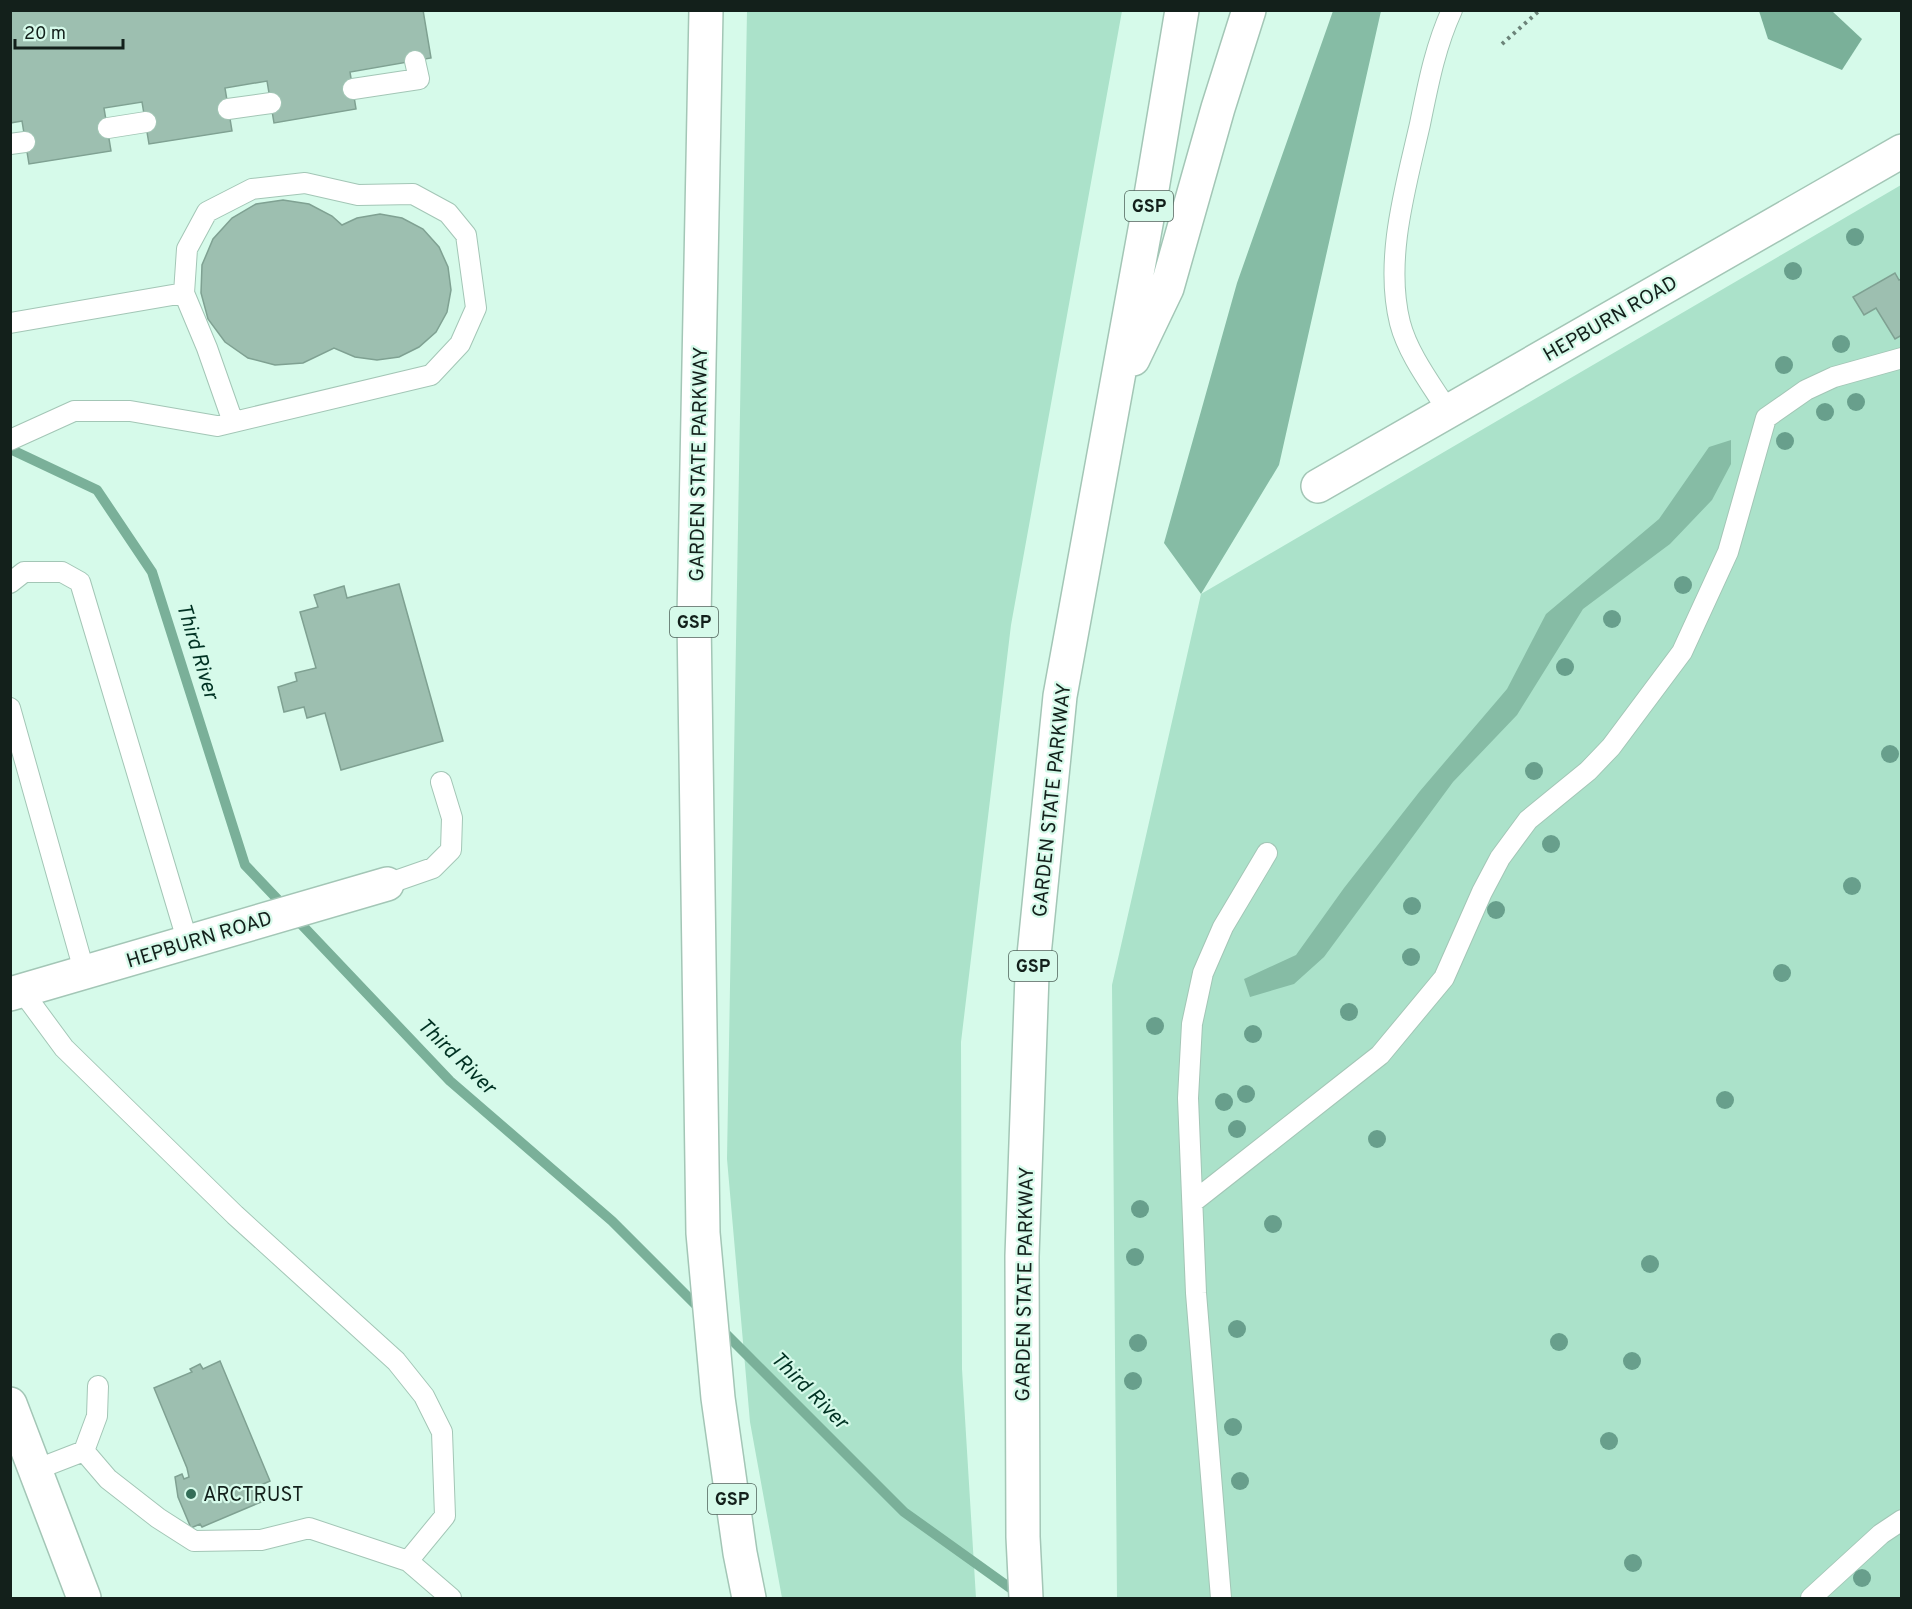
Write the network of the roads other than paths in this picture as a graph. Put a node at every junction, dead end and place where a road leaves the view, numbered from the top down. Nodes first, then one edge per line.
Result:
1 (706, 10) edge
2 (1182, 10) edge
3 (1249, 10) edge
4 (1452, 10) edge
5 (416, 60) dead end
6 (353, 89) dead end
7 (271, 103) dead end
8 (228, 109) dead end
9 (146, 122) dead end
10 (108, 128) dead end
11 (1902, 151) edge
12 (184, 293) junction
13 (10, 323) edge
14 (1902, 358) edge
15 (1112, 401) junction
16 (1448, 411) junction
17 (233, 422) junction
18 (10, 440) edge
19 (1318, 486) dead end
20 (10, 583) edge
21 (10, 708) edge
22 (441, 782) dead end
23 (1267, 853) dead end
24 (387, 884) joint
25 (188, 944) junction
26 (85, 974) junction
27 (16, 993) edge
28 (1193, 1202) junction
29 (98, 1386) dead end
30 (10, 1404) edge
31 (84, 1451) junction
32 (35, 1470) junction
33 (1902, 1520) edge
34 (408, 1561) junction
35 (84, 1599) edge
36 (451, 1599) edge
37 (749, 1599) edge
38 (1026, 1599) edge
39 (1221, 1599) edge
40 (1811, 1599) edge

1 - 37 main road, GARDEN STATE PARKWAY / GSP
2 - 15 main road, GARDEN STATE PARKWAY / GSP
3 - 15 main road
4 - 16 lane
5 - 6 lane
7 - 8 lane
9 - 10 lane
11 - 16 main road, HEPBURN ROAD
12 - 13 lane
12 - 17 lane
12 - 17 lane
14 - 28 lane
15 - 38 main road, GARDEN STATE PARKWAY / GSP
16 - 19 main road, HEPBURN ROAD
17 - 18 lane
20 - 25 lane
21 - 26 lane
22 - 24 lane
23 - 28 lane
24 - 25 main road, HEPBURN ROAD
25 - 26 main road, HEPBURN ROAD
26 - 27 main road, HEPBURN ROAD
27 - 34 lane
28 - 39 lane
29 - 31 lane
30 - 32 main road
31 - 32 lane
31 - 34 lane
32 - 35 main road
33 - 40 lane
34 - 36 lane

